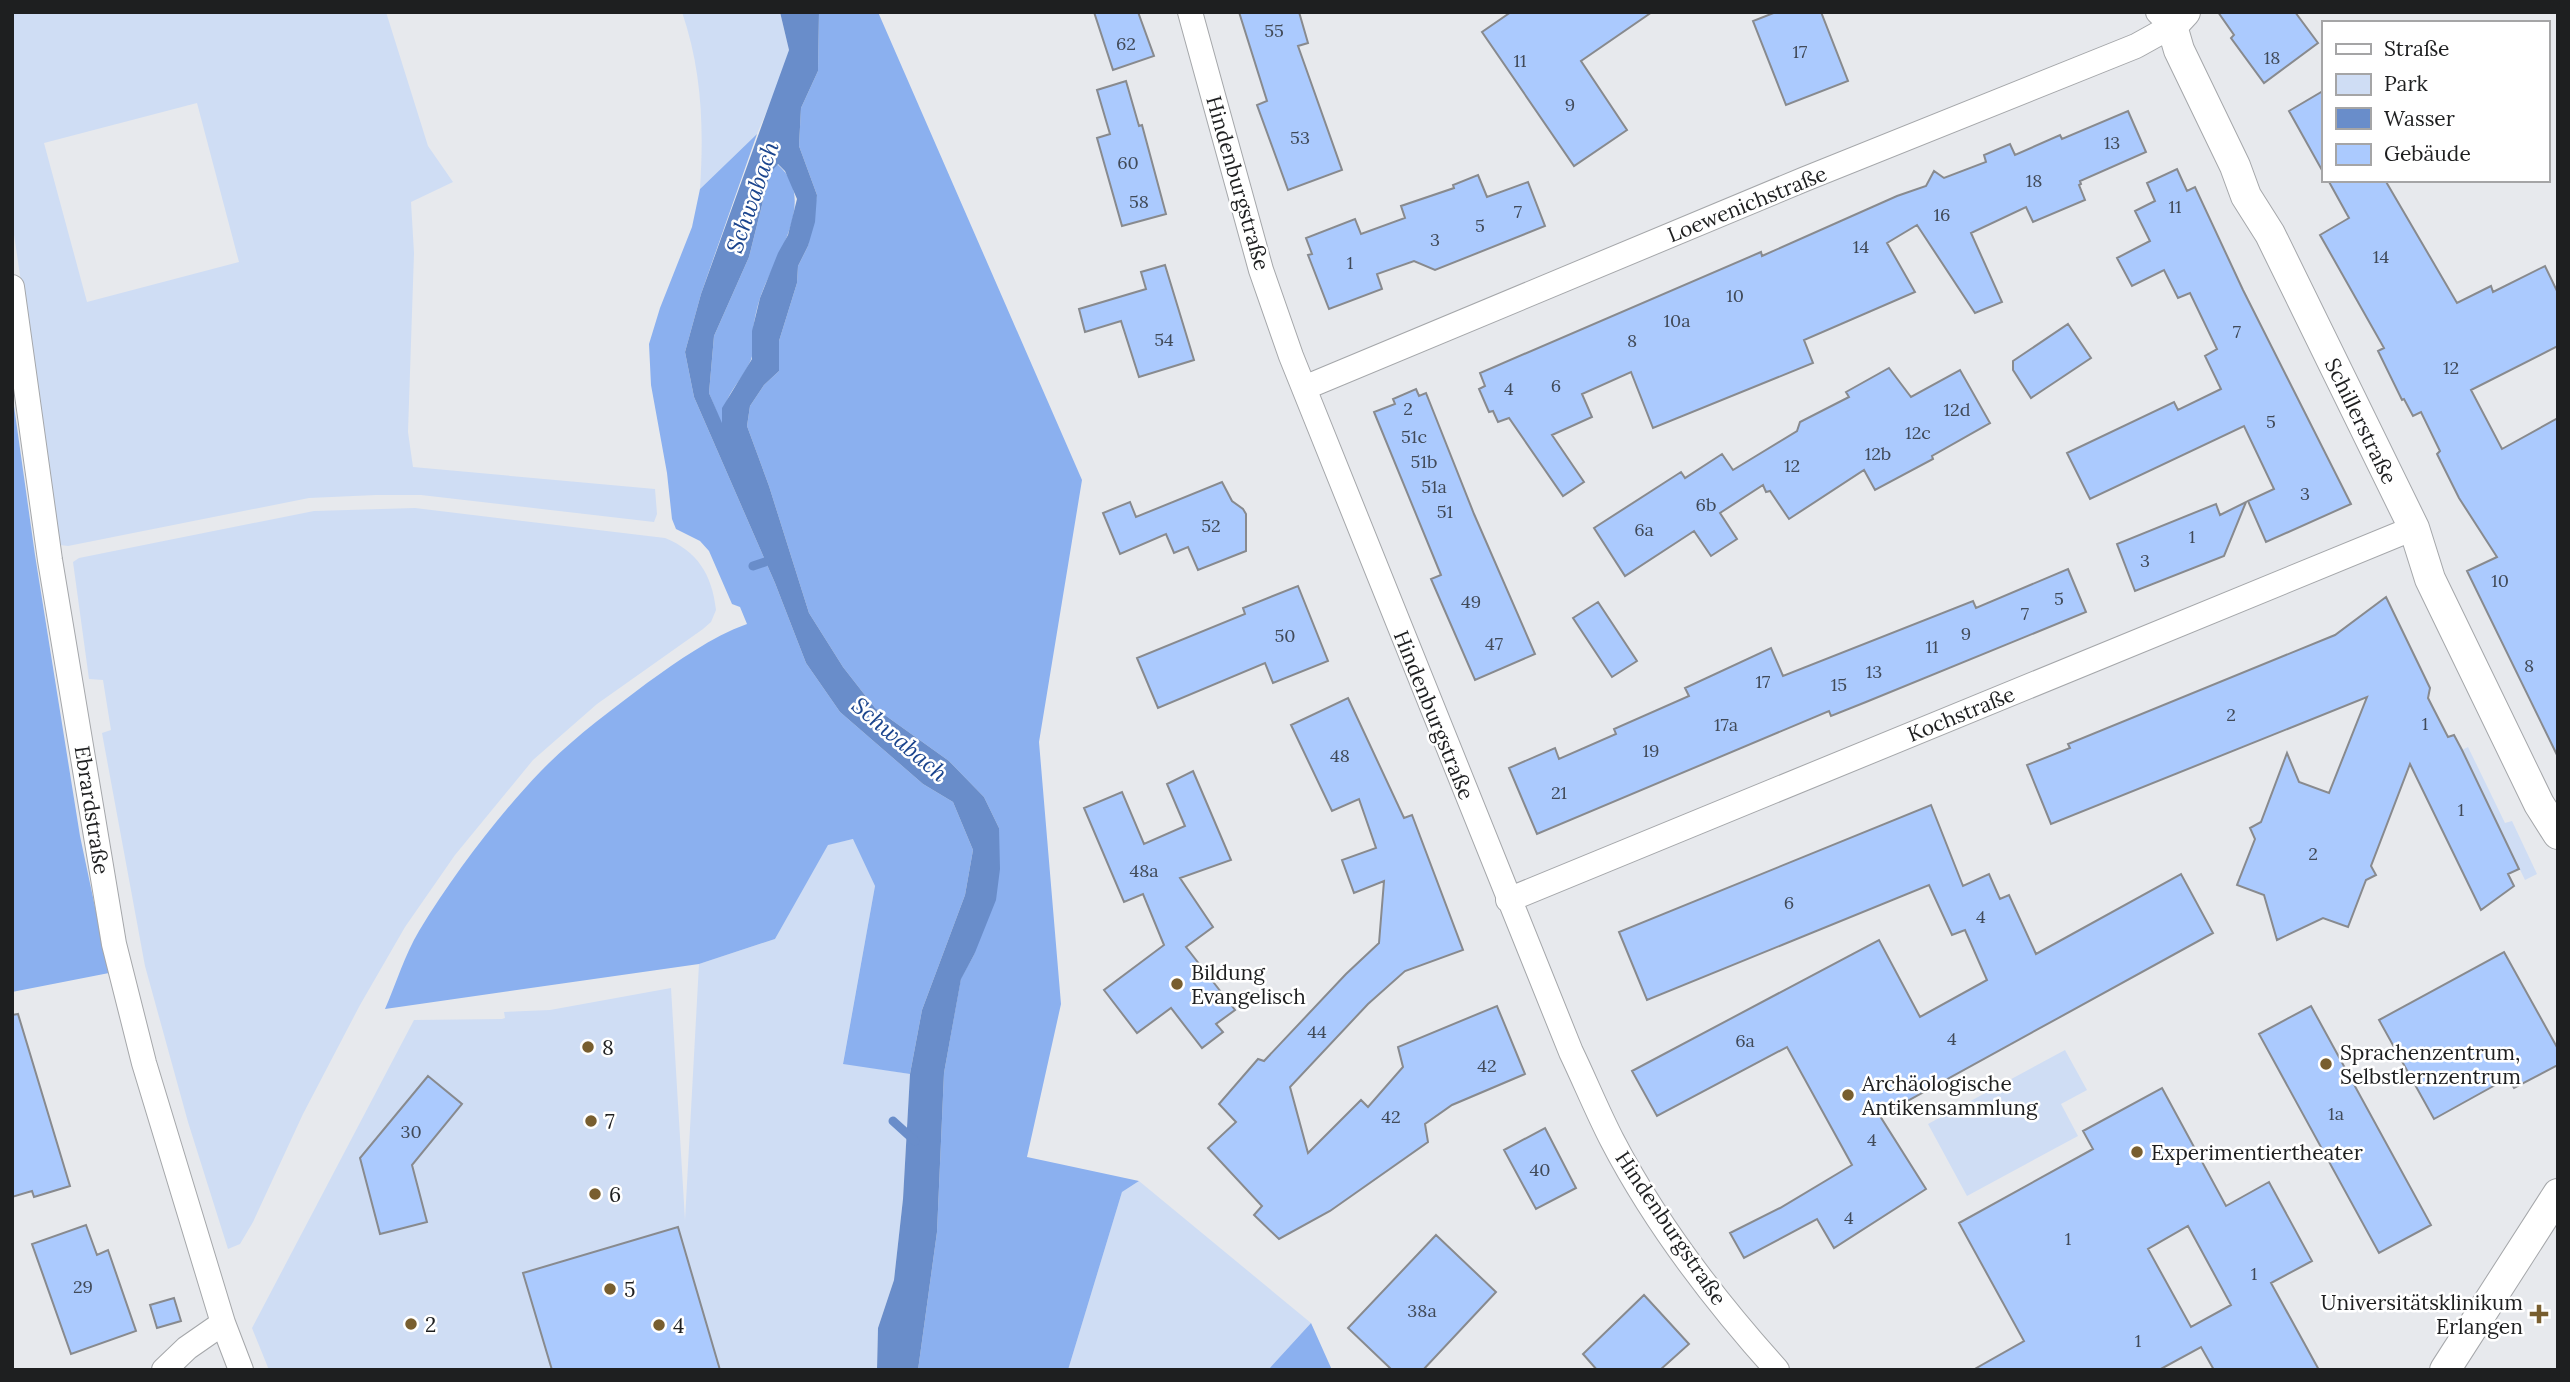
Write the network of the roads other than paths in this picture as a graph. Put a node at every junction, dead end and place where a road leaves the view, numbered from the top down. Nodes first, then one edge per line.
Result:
1 (1190, 12) edge
2 (2172, 17) edge
3 (12, 287) edge
4 (1304, 388) junction
5 (2414, 528) junction
6 (2558, 834) edge
7 (1508, 900) junction
8 (2558, 1194) edge
9 (223, 1323) junction
10 (164, 1370) edge
11 (241, 1370) edge
12 (1777, 1370) edge
13 (2445, 1370) edge

1 - 4 street, Hindenburgstraße
2 - 4 street, Loewenichstraße
2 - 5 street, Schillerstraße
3 - 9 street, Ebrardstraße
4 - 7 street, Hindenburgstraße
5 - 6 street, Schillerstraße
5 - 7 street, Kochstraße
7 - 12 street, Hindenburgstraße
8 - 13 street
9 - 10 street
9 - 11 street, Ebrardstraße

